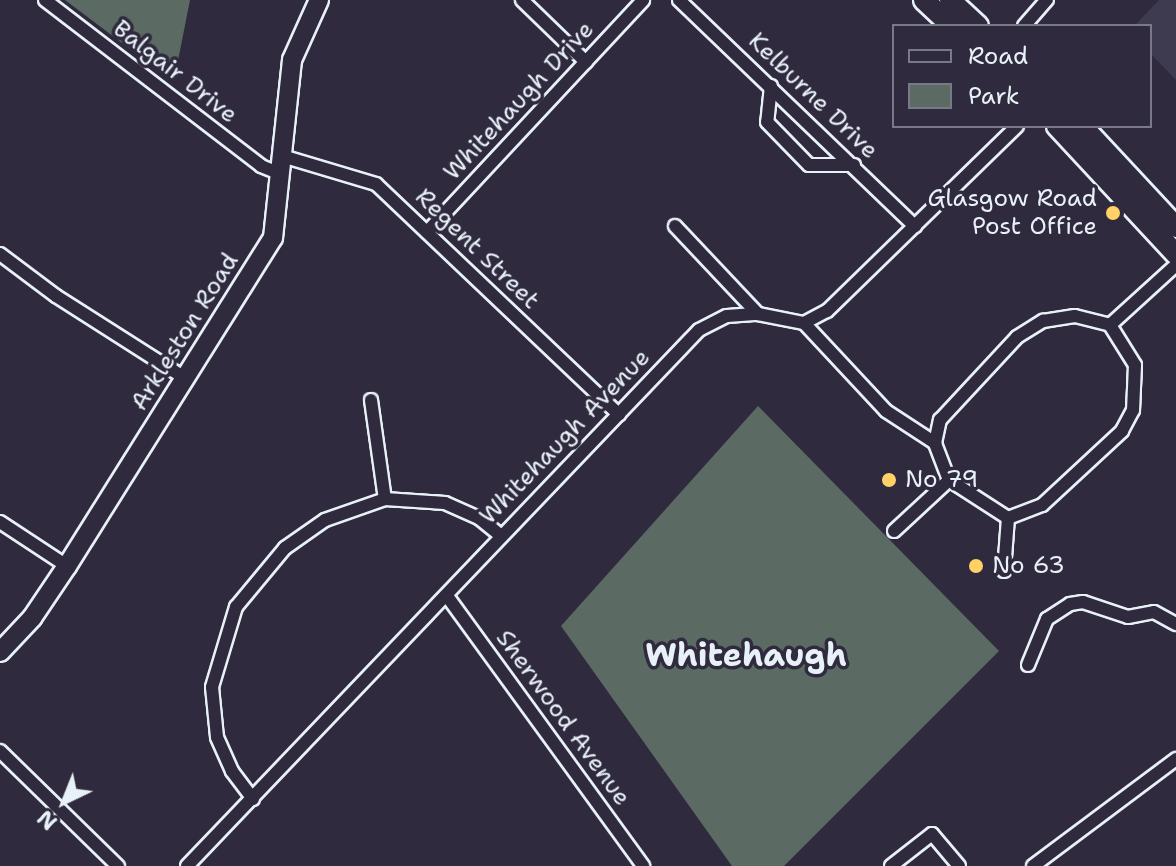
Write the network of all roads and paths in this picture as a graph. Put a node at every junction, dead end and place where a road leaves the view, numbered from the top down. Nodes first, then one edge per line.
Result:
1 (45, 0) edge
2 (319, 0) edge
3 (522, 0) edge
4 (643, 0) edge
5 (679, 0) edge
6 (924, 0) edge
7 (950, 0) edge
8 (1047, 0) edge
9 (950, 24) edge
10 (976, 24) edge
11 (1026, 24) edge
12 (586, 62) junction
13 (771, 86) junction
14 (1015, 128) edge
15 (1059, 128) edge
16 (1084, 128) edge
17 (282, 165) junction
18 (854, 165) junction
19 (675, 226) dead end
20 (915, 226) junction
21 (1176, 227) edge
22 (427, 232) junction
23 (0, 254) edge
24 (1176, 254) edge
25 (1176, 265) edge
26 (758, 314) junction
27 (804, 323) junction
28 (1110, 325) junction
29 (183, 377) junction
30 (371, 400) dead end
31 (619, 415) junction
32 (935, 443) junction
33 (949, 480) junction
34 (385, 499) junction
35 (1008, 518) junction
36 (0, 522) edge
37 (894, 531) dead end
38 (500, 535) junction
39 (67, 566) junction
40 (1004, 571) dead end
41 (447, 596) junction
42 (1176, 624) edge
43 (0, 652) edge
44 (1028, 665) dead end
45 (0, 751) edge
46 (1176, 759) edge
47 (253, 799) junction
48 (118, 866) edge
49 (187, 866) edge
50 (643, 866) edge
51 (891, 866) edge
52 (959, 866) edge
53 (1033, 866) edge

1 - 17 street, Balgair Drive
2 - 17 street, Arkleston Road
3 - 12 street
4 - 12 street, Whitehaugh Drive
5 - 13 street, Kelburne Drive
6 - 9 main road
7 - 10 main road
8 - 11 street
12 - 22 street, Whitehaugh Drive
13 - 18 street, Kelburne Drive
13 - 18 street
14 - 20 street
15 - 24 main road
16 - 21 main road
17 - 22 street, Regent Street
17 - 29 street, Arkleston Road
18 - 20 street, Kelburne Drive
19 - 26 street
20 - 27 street
22 - 31 street, Regent Street
23 - 29 street
25 - 28 street
26 - 27 street, Whitehaugh Avenue
26 - 31 street, Whitehaugh Avenue
27 - 32 street
28 - 32 street
28 - 35 street
29 - 39 street, Arkleston Road
30 - 34 street
31 - 38 street, Whitehaugh Avenue
32 - 33 street
33 - 35 street
33 - 37 street
34 - 38 street
34 - 47 street
35 - 40 street
36 - 39 street
38 - 41 street, Whitehaugh Avenue
39 - 43 street, Arkleston Road
41 - 47 street, Whitehaugh Avenue
41 - 50 street, Sherwood Avenue
42 - 44 street
45 - 48 street
46 - 53 street
47 - 49 street, Whitehaugh Avenue
51 - 52 street

